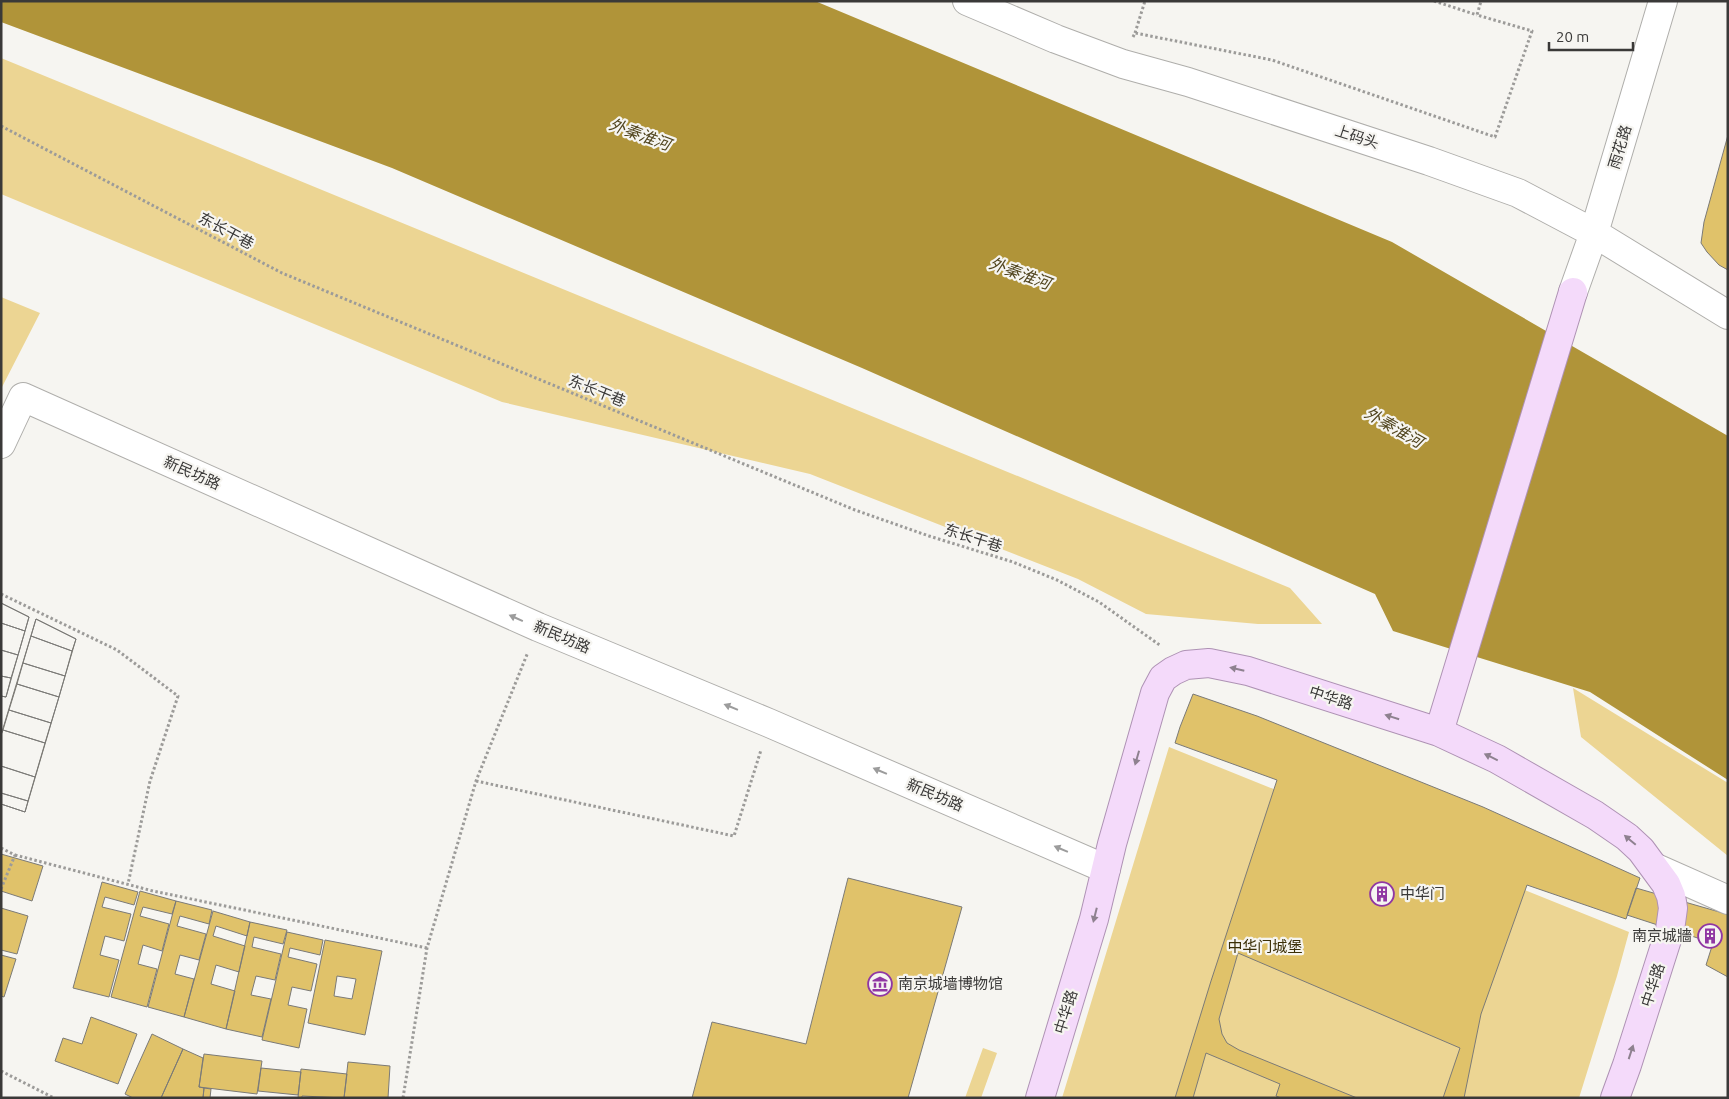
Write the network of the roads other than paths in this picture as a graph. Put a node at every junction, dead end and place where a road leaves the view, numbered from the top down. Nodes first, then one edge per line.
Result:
1 (967, 1) edge
2 (1663, 1) edge
3 (1594, 233) junction
4 (1573, 292) joint
5 (1728, 315) edge
6 (1, 444) edge
7 (1439, 732) junction
8 (1656, 868) junction
9 (1106, 869) junction
10 (1728, 900) edge
11 (1040, 1098) edge
12 (1615, 1098) edge

1 - 3 street, 上码头
2 - 3 street, 雨花路
3 - 4 street, 雨花路
3 - 5 street, 上码头
4 - 7 main road
9 -> 6 street, 新民坊路
8 -> 7 main road, 中华路
7 -> 9 main road, 中华路
8 - 10 street
12 -> 8 main road, 中华路
9 -> 11 main road, 中华路

